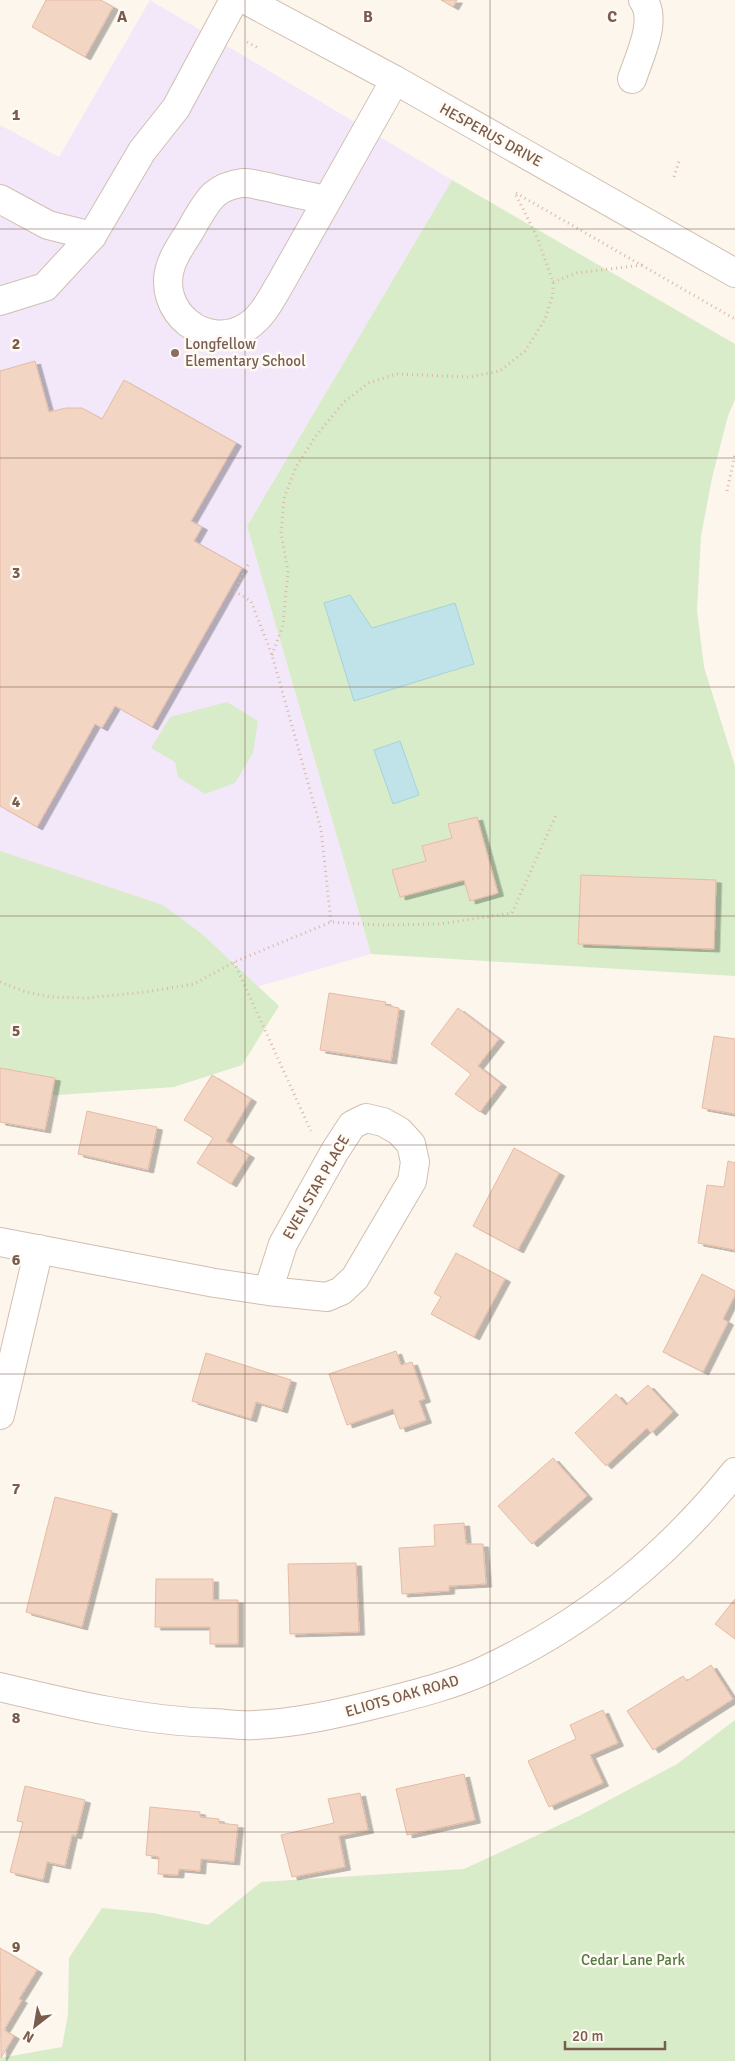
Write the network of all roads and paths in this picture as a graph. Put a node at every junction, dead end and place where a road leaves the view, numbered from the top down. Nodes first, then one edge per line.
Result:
1 (234, 0) edge
2 (246, 0) edge
3 (643, 0) edge
4 (632, 79) dead end
5 (395, 80) junction
6 (680, 158) dead end
7 (674, 177) dead end
8 (0, 199) edge
9 (327, 200) junction
10 (92, 236) junction
11 (642, 265) junction
12 (735, 273) edge
13 (553, 282) junction
14 (0, 300) edge
15 (735, 319) edge
16 (735, 454) edge
17 (727, 491) dead end
18 (248, 565) dead end
19 (272, 655) junction
20 (556, 816) dead end
21 (331, 922) junction
22 (234, 962) junction
23 (0, 982) edge
24 (334, 1151) junction
25 (0, 1242) edge
26 (39, 1249) junction
27 (268, 1291) junction
28 (0, 1416) edge
29 (735, 1472) edge
30 (0, 1687) edge

1 - 10 street
2 - 5 street, HESPERUS DRIVE
3 - 4 street
5 - 9 street
5 - 12 street, HESPERUS DRIVE
6 - 7 path
8 - 10 street
9 - 9 street
10 - 14 street
11 - 13 path
11 - 13 path
11 - 15 path
13 - 19 path
16 - 17 path
18 - 19 path
19 - 21 path
20 - 21 path
21 - 22 path
22 - 23 path
22 - 24 path
24 - 27 street, EVEN STAR PLACE
24 - 27 street, EVEN STAR PLACE
25 - 26 street, EVEN STAR PLACE
26 - 27 street, EVEN STAR PLACE
26 - 28 street
29 - 30 street, ELIOTS OAK ROAD

